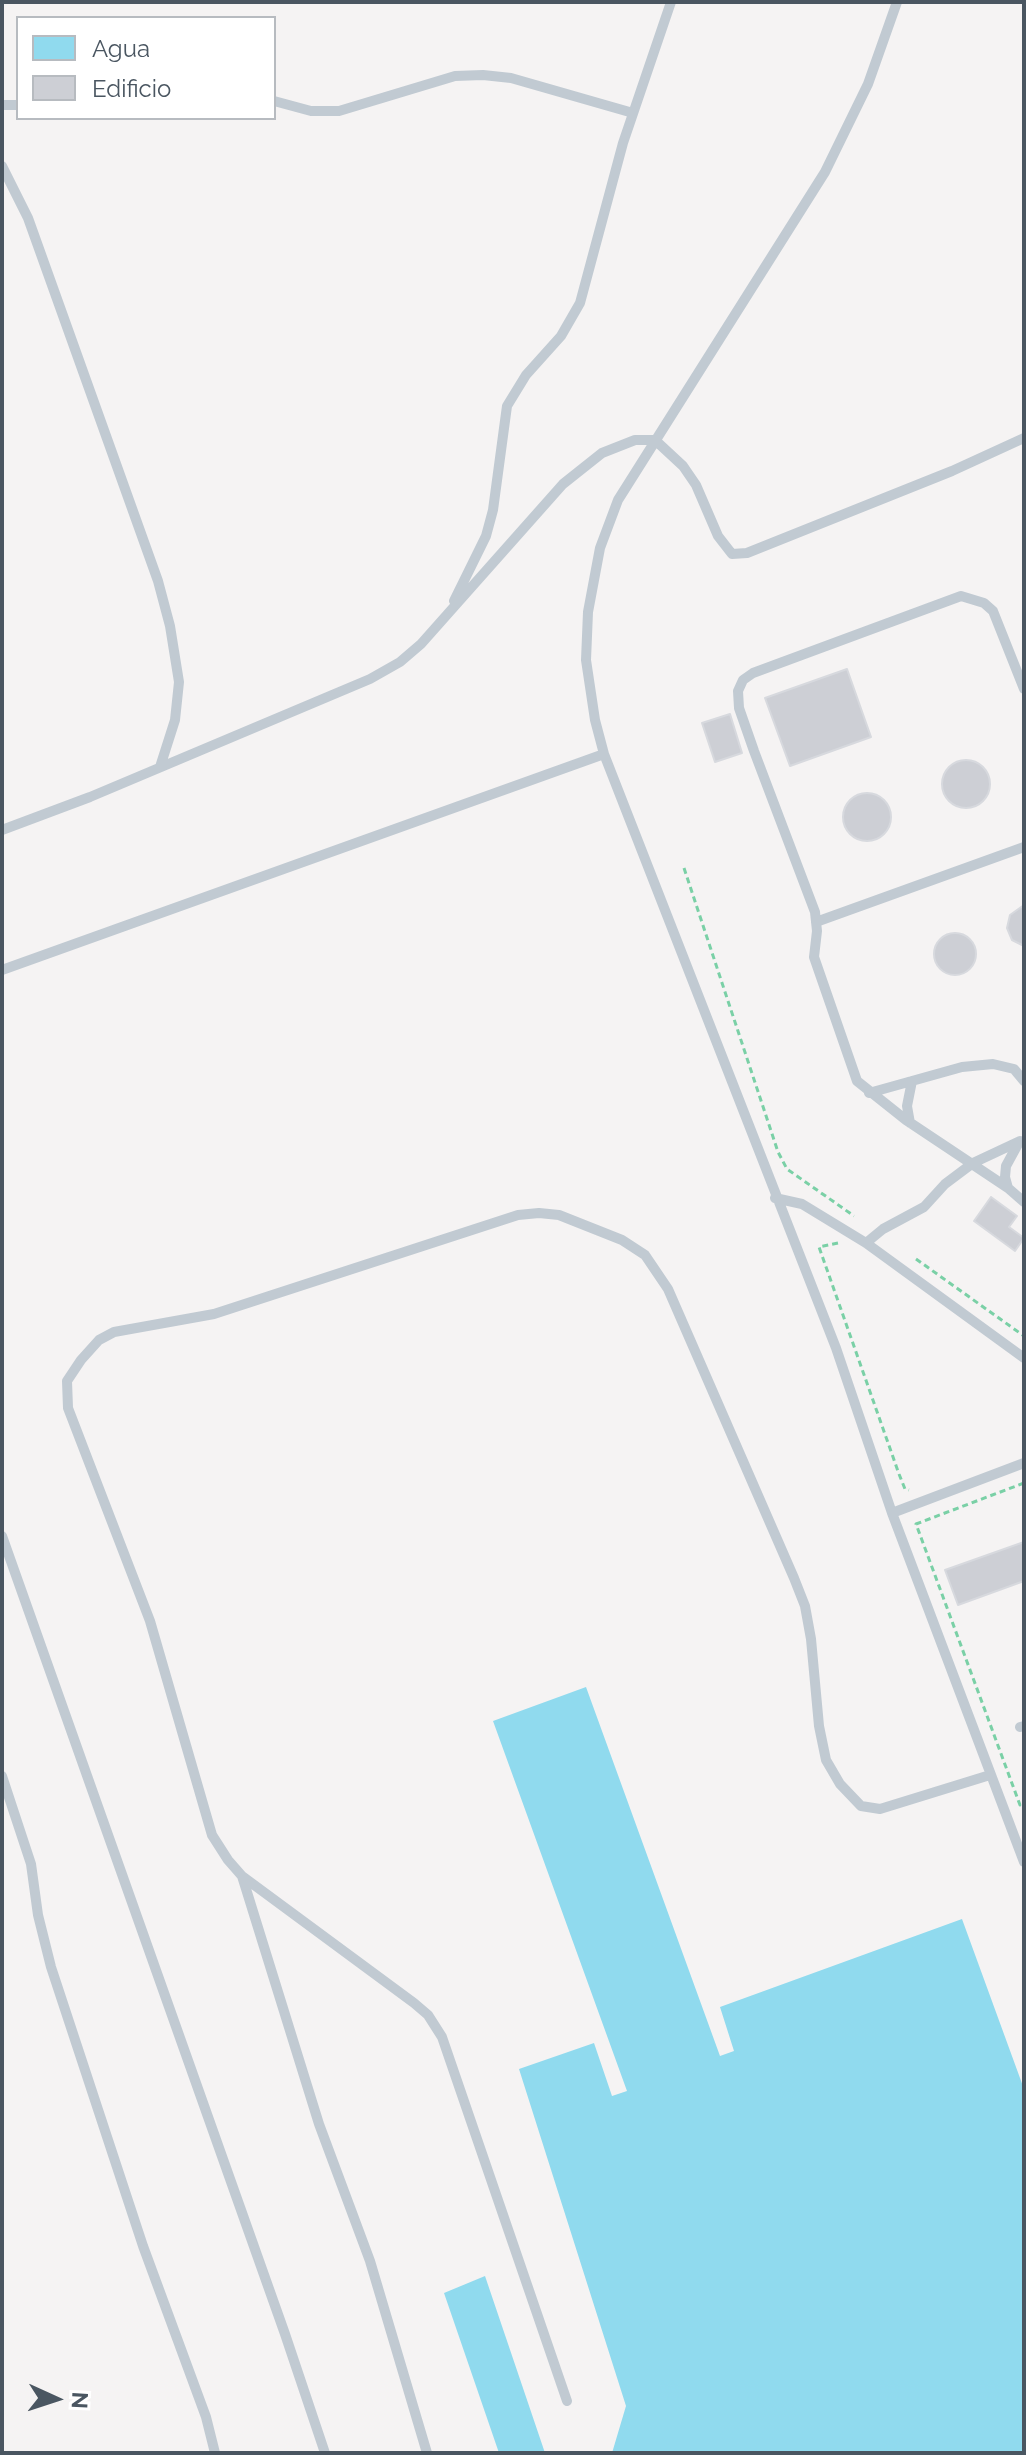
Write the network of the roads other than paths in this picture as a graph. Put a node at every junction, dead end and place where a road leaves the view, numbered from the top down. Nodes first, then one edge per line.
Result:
1 (671, 2) edge
2 (897, 2) edge
3 (276, 102) edge
4 (633, 113) junction
5 (2, 166) edge
6 (1024, 438) edge
7 (655, 440) junction
8 (448, 613) junction
9 (1024, 689) edge
10 (604, 754) junction
11 (160, 767) junction
12 (2, 830) edge
13 (1024, 847) edge
14 (816, 922) junction
15 (2, 970) edge
16 (912, 1081) junction
17 (1024, 1081) edge
18 (869, 1093) junction
19 (910, 1123) junction
20 (1022, 1140) edge
21 (972, 1164) junction
22 (1008, 1188) junction
23 (775, 1198) junction
24 (1024, 1202) edge
25 (866, 1243) junction
26 (1024, 1358) edge
27 (1024, 1463) edge
28 (892, 1513) junction
29 (2, 1536) edge
30 (990, 1775) junction
31 (2, 1776) edge
32 (1024, 1862) edge
33 (242, 1876) junction
34 (567, 2401) dead end
35 (215, 2453) edge
36 (325, 2453) edge
37 (427, 2453) edge

1 - 4 lane
2 - 7 lane
3 - 4 lane
4 - 8 lane
5 - 11 lane
6 - 7 lane
7 - 8 lane
7 - 10 lane
8 - 11 lane
9 - 14 lane
10 - 15 lane
10 - 23 lane
11 - 12 lane
13 - 14 lane
14 - 18 lane
16 - 17 lane
16 - 18 lane
16 - 19 lane
18 - 19 lane
19 - 21 lane
20 - 21 lane
20 - 22 lane
21 - 22 lane
21 - 25 lane
22 - 24 lane
23 - 25 lane
23 - 28 lane
25 - 26 lane
27 - 28 lane
28 - 30 lane
29 - 36 lane
30 - 32 lane
30 - 33 lane
31 - 35 lane
33 - 34 lane
33 - 37 lane

